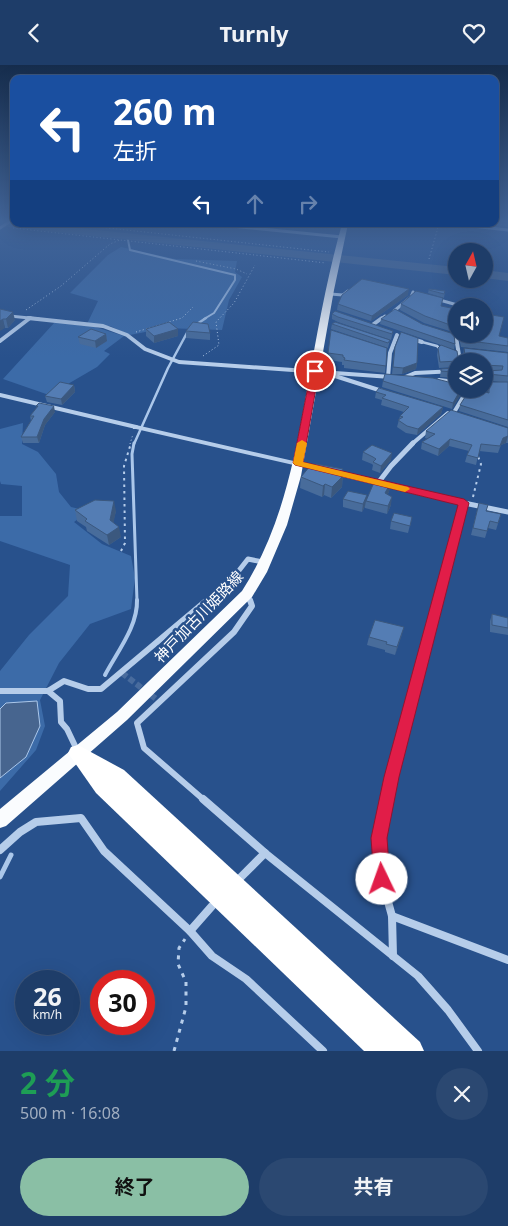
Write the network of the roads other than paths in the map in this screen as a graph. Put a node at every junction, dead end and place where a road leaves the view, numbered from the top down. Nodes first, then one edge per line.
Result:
1 (336, 266) edge
2 (355, 286) edge
3 (405, 290) edge
4 (413, 292) junction
5 (330, 293) junction
6 (422, 295) edge
7 (432, 298) edge
8 (448, 302) edge
9 (394, 311) junction
10 (0, 315) edge
11 (401, 315) edge
12 (30, 318) junction
13 (362, 322) edge
14 (371, 326) junction
15 (380, 329) edge
16 (388, 332) edge
17 (446, 333) edge
18 (397, 335) junction
19 (0, 341) edge
20 (387, 341) edge
21 (422, 342) joint
22 (394, 344) junction
23 (383, 350) edge
24 (468, 351) edge
25 (459, 352) junction
26 (390, 353) junction
27 (448, 371) edge
28 (321, 372) junction
29 (388, 377) junction
30 (402, 378) junction
31 (420, 379) edge
32 (429, 380) edge
33 (448, 381) edge
34 (493, 385) edge
35 (508, 386) edge
36 (383, 392) edge
37 (0, 395) edge
38 (461, 398) edge
39 (438, 410) edge
40 (450, 413) junction
41 (460, 416) edge
42 (136, 427) joint
43 (298, 463) junction
44 (378, 483) junction
45 (467, 503) junction
46 (508, 512) edge
47 (266, 563) junction
48 (247, 594) junction
49 (0, 691) edge
50 (48, 691) junction
51 (78, 753) junction
52 (0, 820) edge
53 (0, 850) edge
54 (265, 853) junction
55 (239, 879) dead end
56 (212, 906) dead end
57 (392, 916) junction
58 (190, 931) junction
59 (393, 956) junction
60 (508, 960) edge
61 (323, 1051) edge
62 (382, 1051) edge
63 (411, 1051) edge
64 (478, 1051) edge

1 - 5 main road, 神戸加古川姫路線
2 - 5 street
3 - 4 street
4 - 6 street
4 - 9 street
5 - 28 main road, 神戸加古川姫路線
7 - 8 street
9 - 11 street
9 - 14 street
10 - 12 street
12 - 19 street
12 - 28 street
13 - 14 street
14 - 15 street
16 - 18 street
17 - 25 street
18 - 21 street
18 - 22 street
20 - 22 lane
21 - 25 lane
22 - 26 street
23 - 26 street
24 - 25 street
26 - 29 street
27 - 30 street
28 - 29 street
28 - 36 street
28 - 43 main road, 神戸加古川姫路線
29 - 30 street
30 - 31 street
32 - 33 street
34 - 35 street
37 - 42 street
38 - 40 street
39 - 40 street
40 - 41 street
40 - 44 street
42 - 43 street
43 - 44 street
43 - 47 main road, 神戸加古川姫路線
44 - 45 street
45 - 46 street
45 - 57 street
47 - 48 main road, 神戸加古川姫路線
47 - 50 street
48 - 51 main road, 神戸加古川姫路線
48 - 54 street
49 - 50 street
50 - 51 street
51 - 52 main road, 神戸加古川姫路線
51 - 62 highway
51 - 63 highway
53 - 58 street
54 - 55 street
54 - 59 street
56 - 58 street
57 - 59 street
57 - 60 street
58 - 61 street
59 - 64 street

